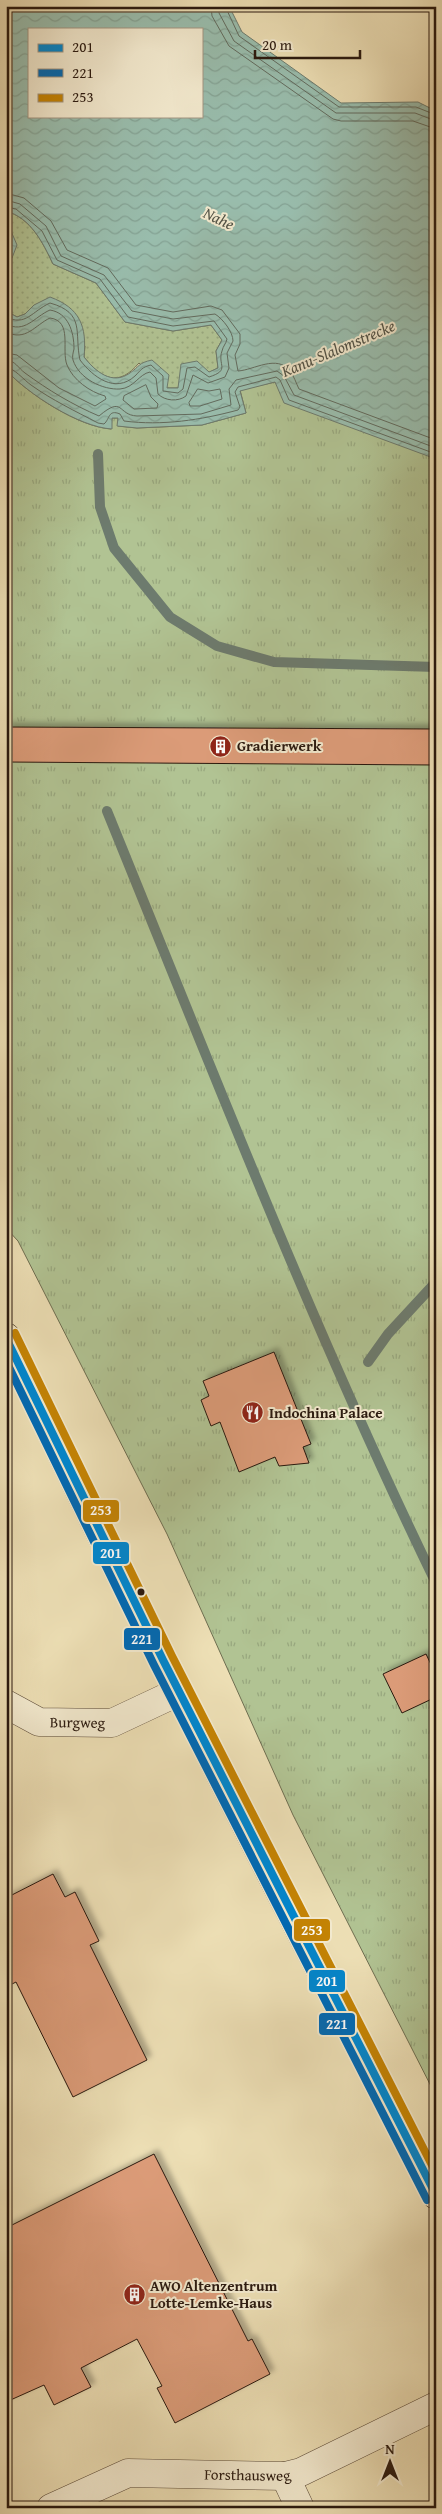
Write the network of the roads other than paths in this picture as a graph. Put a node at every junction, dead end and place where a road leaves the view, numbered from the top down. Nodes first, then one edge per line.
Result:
1 (6, 1336) edge
2 (178, 1692) junction
3 (6, 1704) edge
4 (436, 2195) edge
5 (436, 2406) edge
6 (285, 2476) junction
7 (51, 2508) edge
8 (300, 2508) edge

1 - 2 main road
2 - 3 street, Burgweg
2 - 4 main road
5 - 6 street, Forsthausweg
6 - 7 street, Forsthausweg
6 - 8 street

